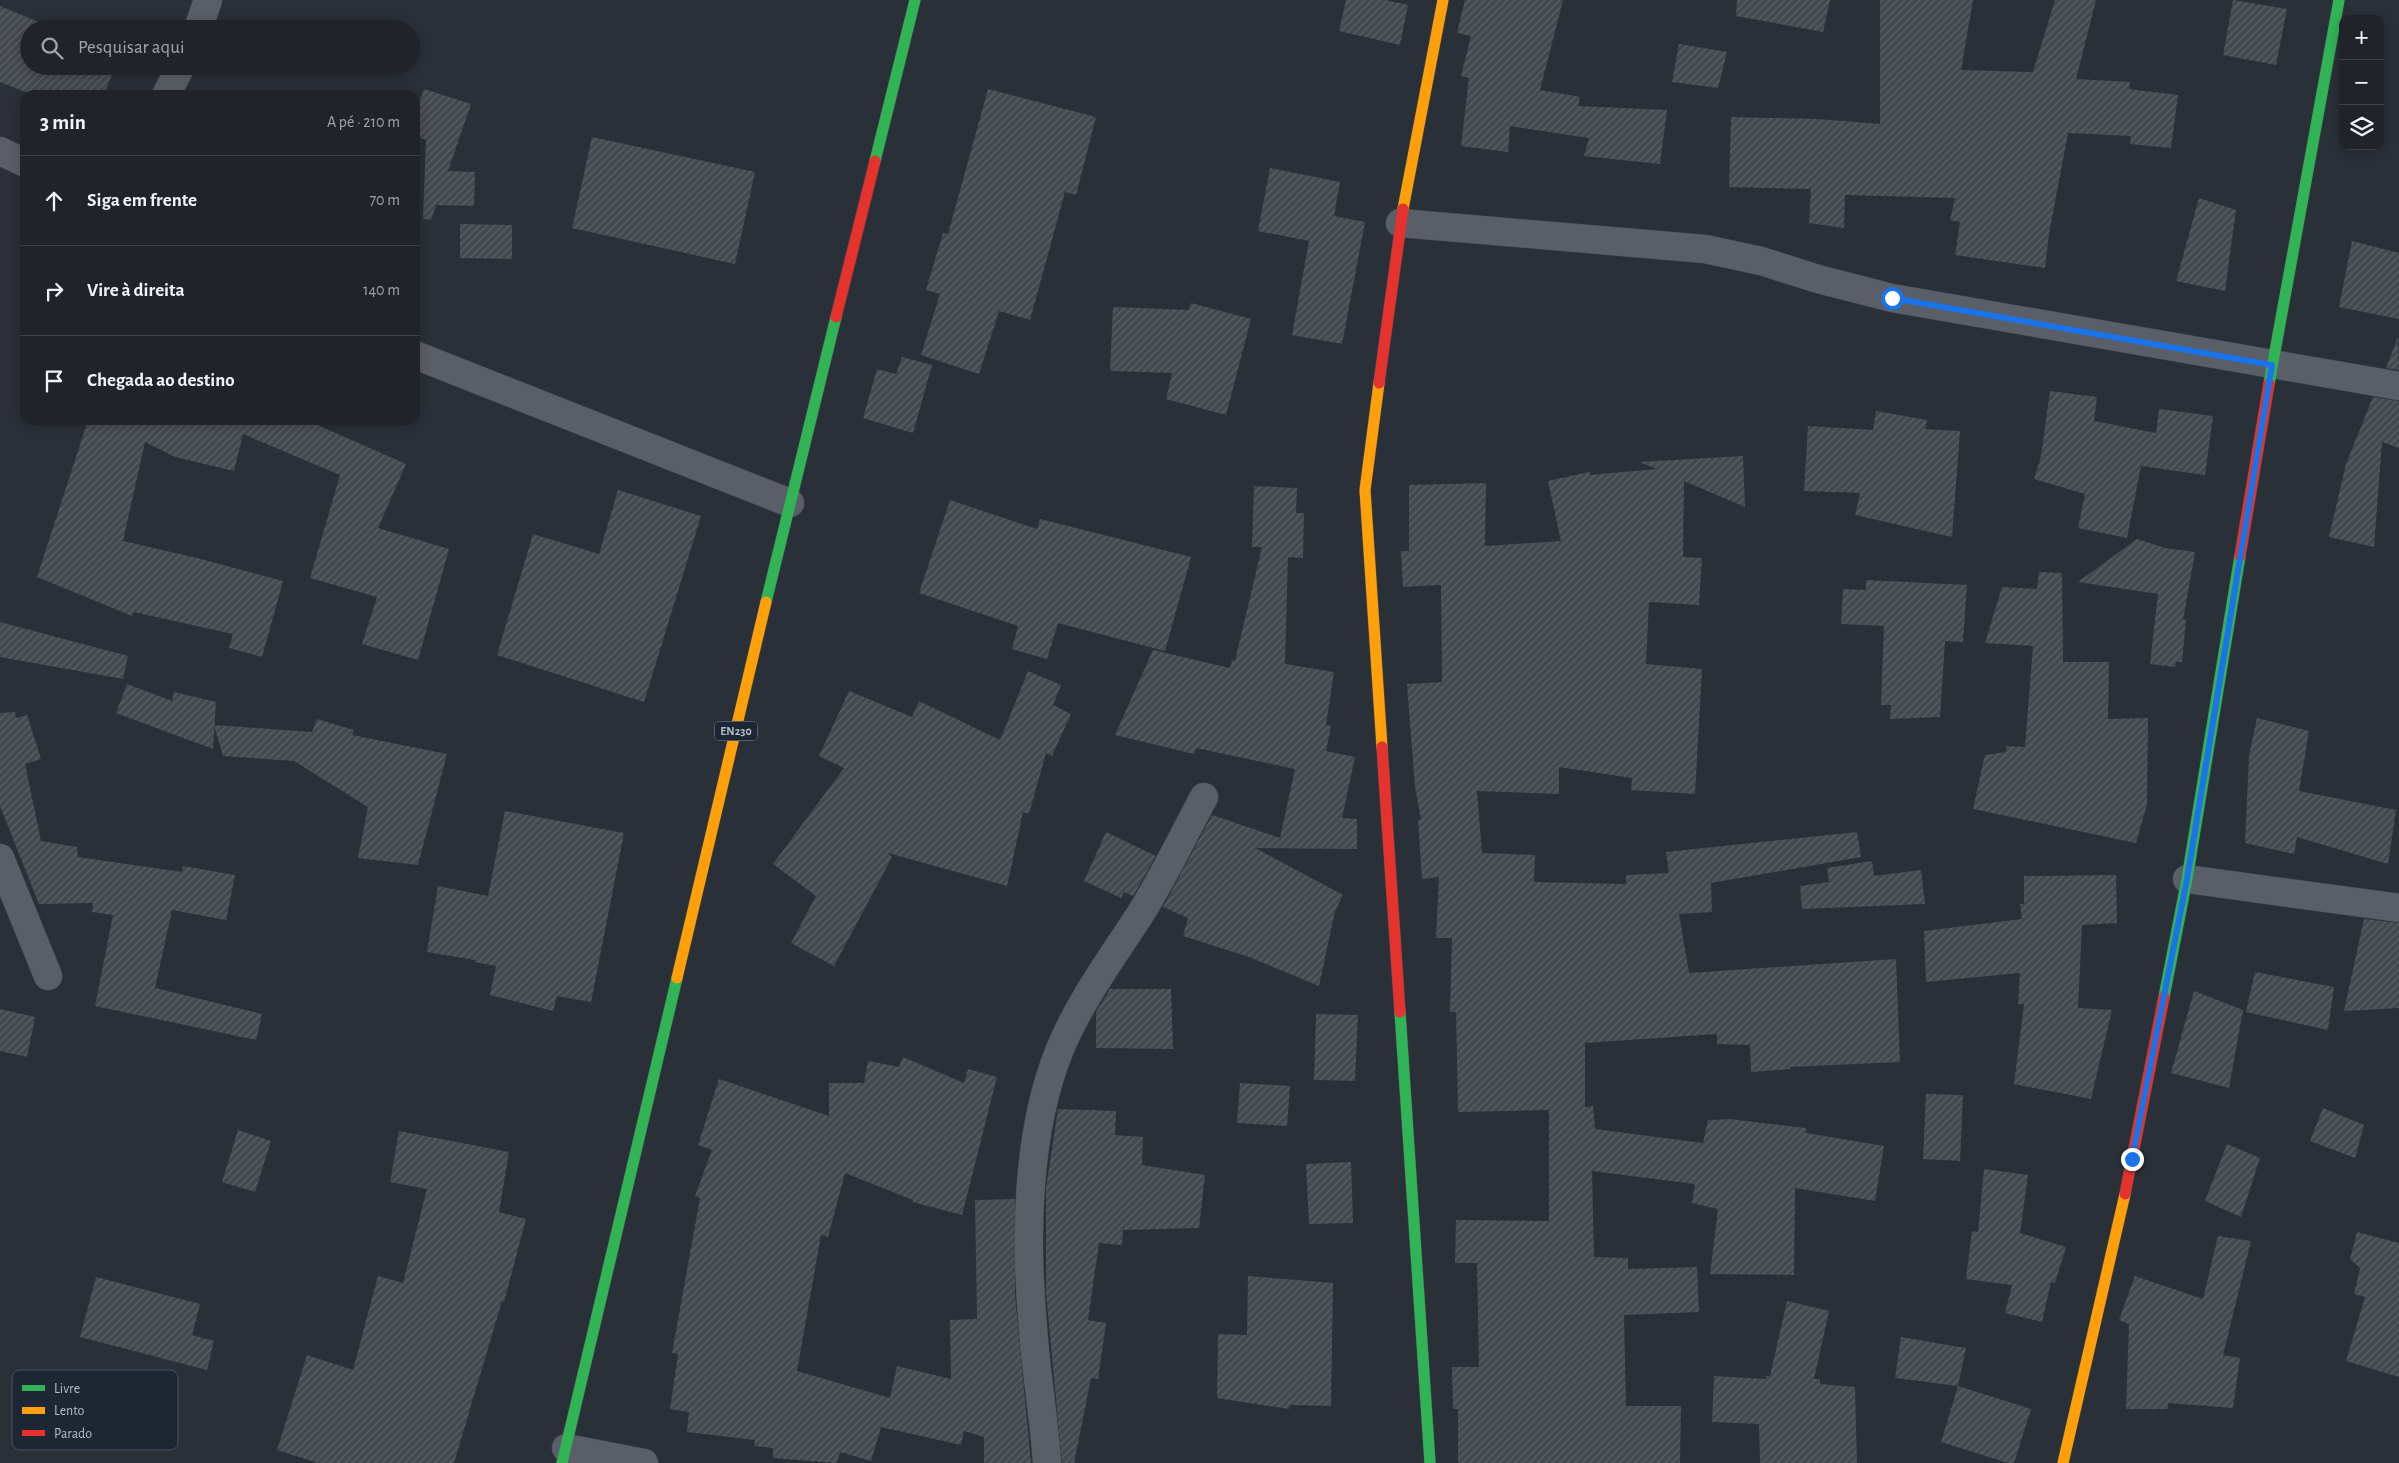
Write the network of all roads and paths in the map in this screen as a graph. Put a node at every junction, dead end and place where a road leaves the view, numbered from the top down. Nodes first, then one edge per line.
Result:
1 (208, 0) edge
2 (915, 0) edge
3 (1443, 0) edge
4 (2339, 0) edge
5 (201, 20) edge
6 (176, 75) edge
7 (169, 90) edge
8 (0, 150) edge
9 (20, 160) edge
10 (1400, 223) junction
11 (420, 357) edge
12 (2272, 365) junction
13 (2399, 386) edge
14 (790, 503) junction
15 (1204, 797) dead end
16 (0, 858) edge
17 (2187, 879) junction
18 (2399, 908) edge
19 (48, 976) dead end
20 (564, 1456) edge
21 (644, 1463) edge
22 (1047, 1463) edge
23 (1430, 1463) edge
24 (2063, 1463) edge

1 - 5 street
2 - 14 street, EN230
3 - 10 street
4 - 12 street
6 - 7 street
8 - 9 street
10 - 12 street
10 - 23 street
11 - 14 street
12 - 13 street
12 - 17 street
14 - 20 street, EN230
15 - 22 street
16 - 19 street
17 - 18 street
17 - 24 street
20 - 21 street

